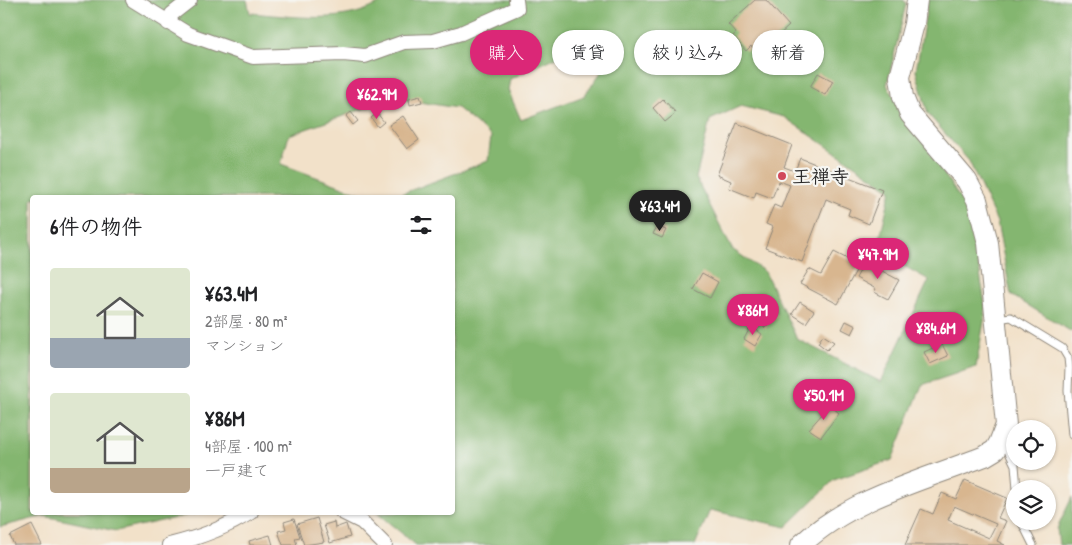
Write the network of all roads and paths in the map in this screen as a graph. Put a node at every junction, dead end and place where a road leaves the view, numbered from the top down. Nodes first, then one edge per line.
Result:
1 (133, 0) edge
2 (190, 0) edge
3 (516, 0) edge
4 (917, 0) edge
5 (168, 23) junction
6 (996, 319) junction
7 (1072, 435) edge
8 (1002, 437) junction
9 (1016, 480) edge
10 (246, 515) edge
11 (348, 515) edge
12 (1026, 530) edge
13 (169, 545) edge
14 (385, 545) edge
15 (801, 545) edge
16 (1033, 545) edge

1 - 5 street
2 - 5 street
3 - 5 street
4 - 6 street
6 - 7 lane
6 - 8 street
8 - 9 lane
8 - 15 street
10 - 13 street
11 - 14 street
12 - 16 lane

